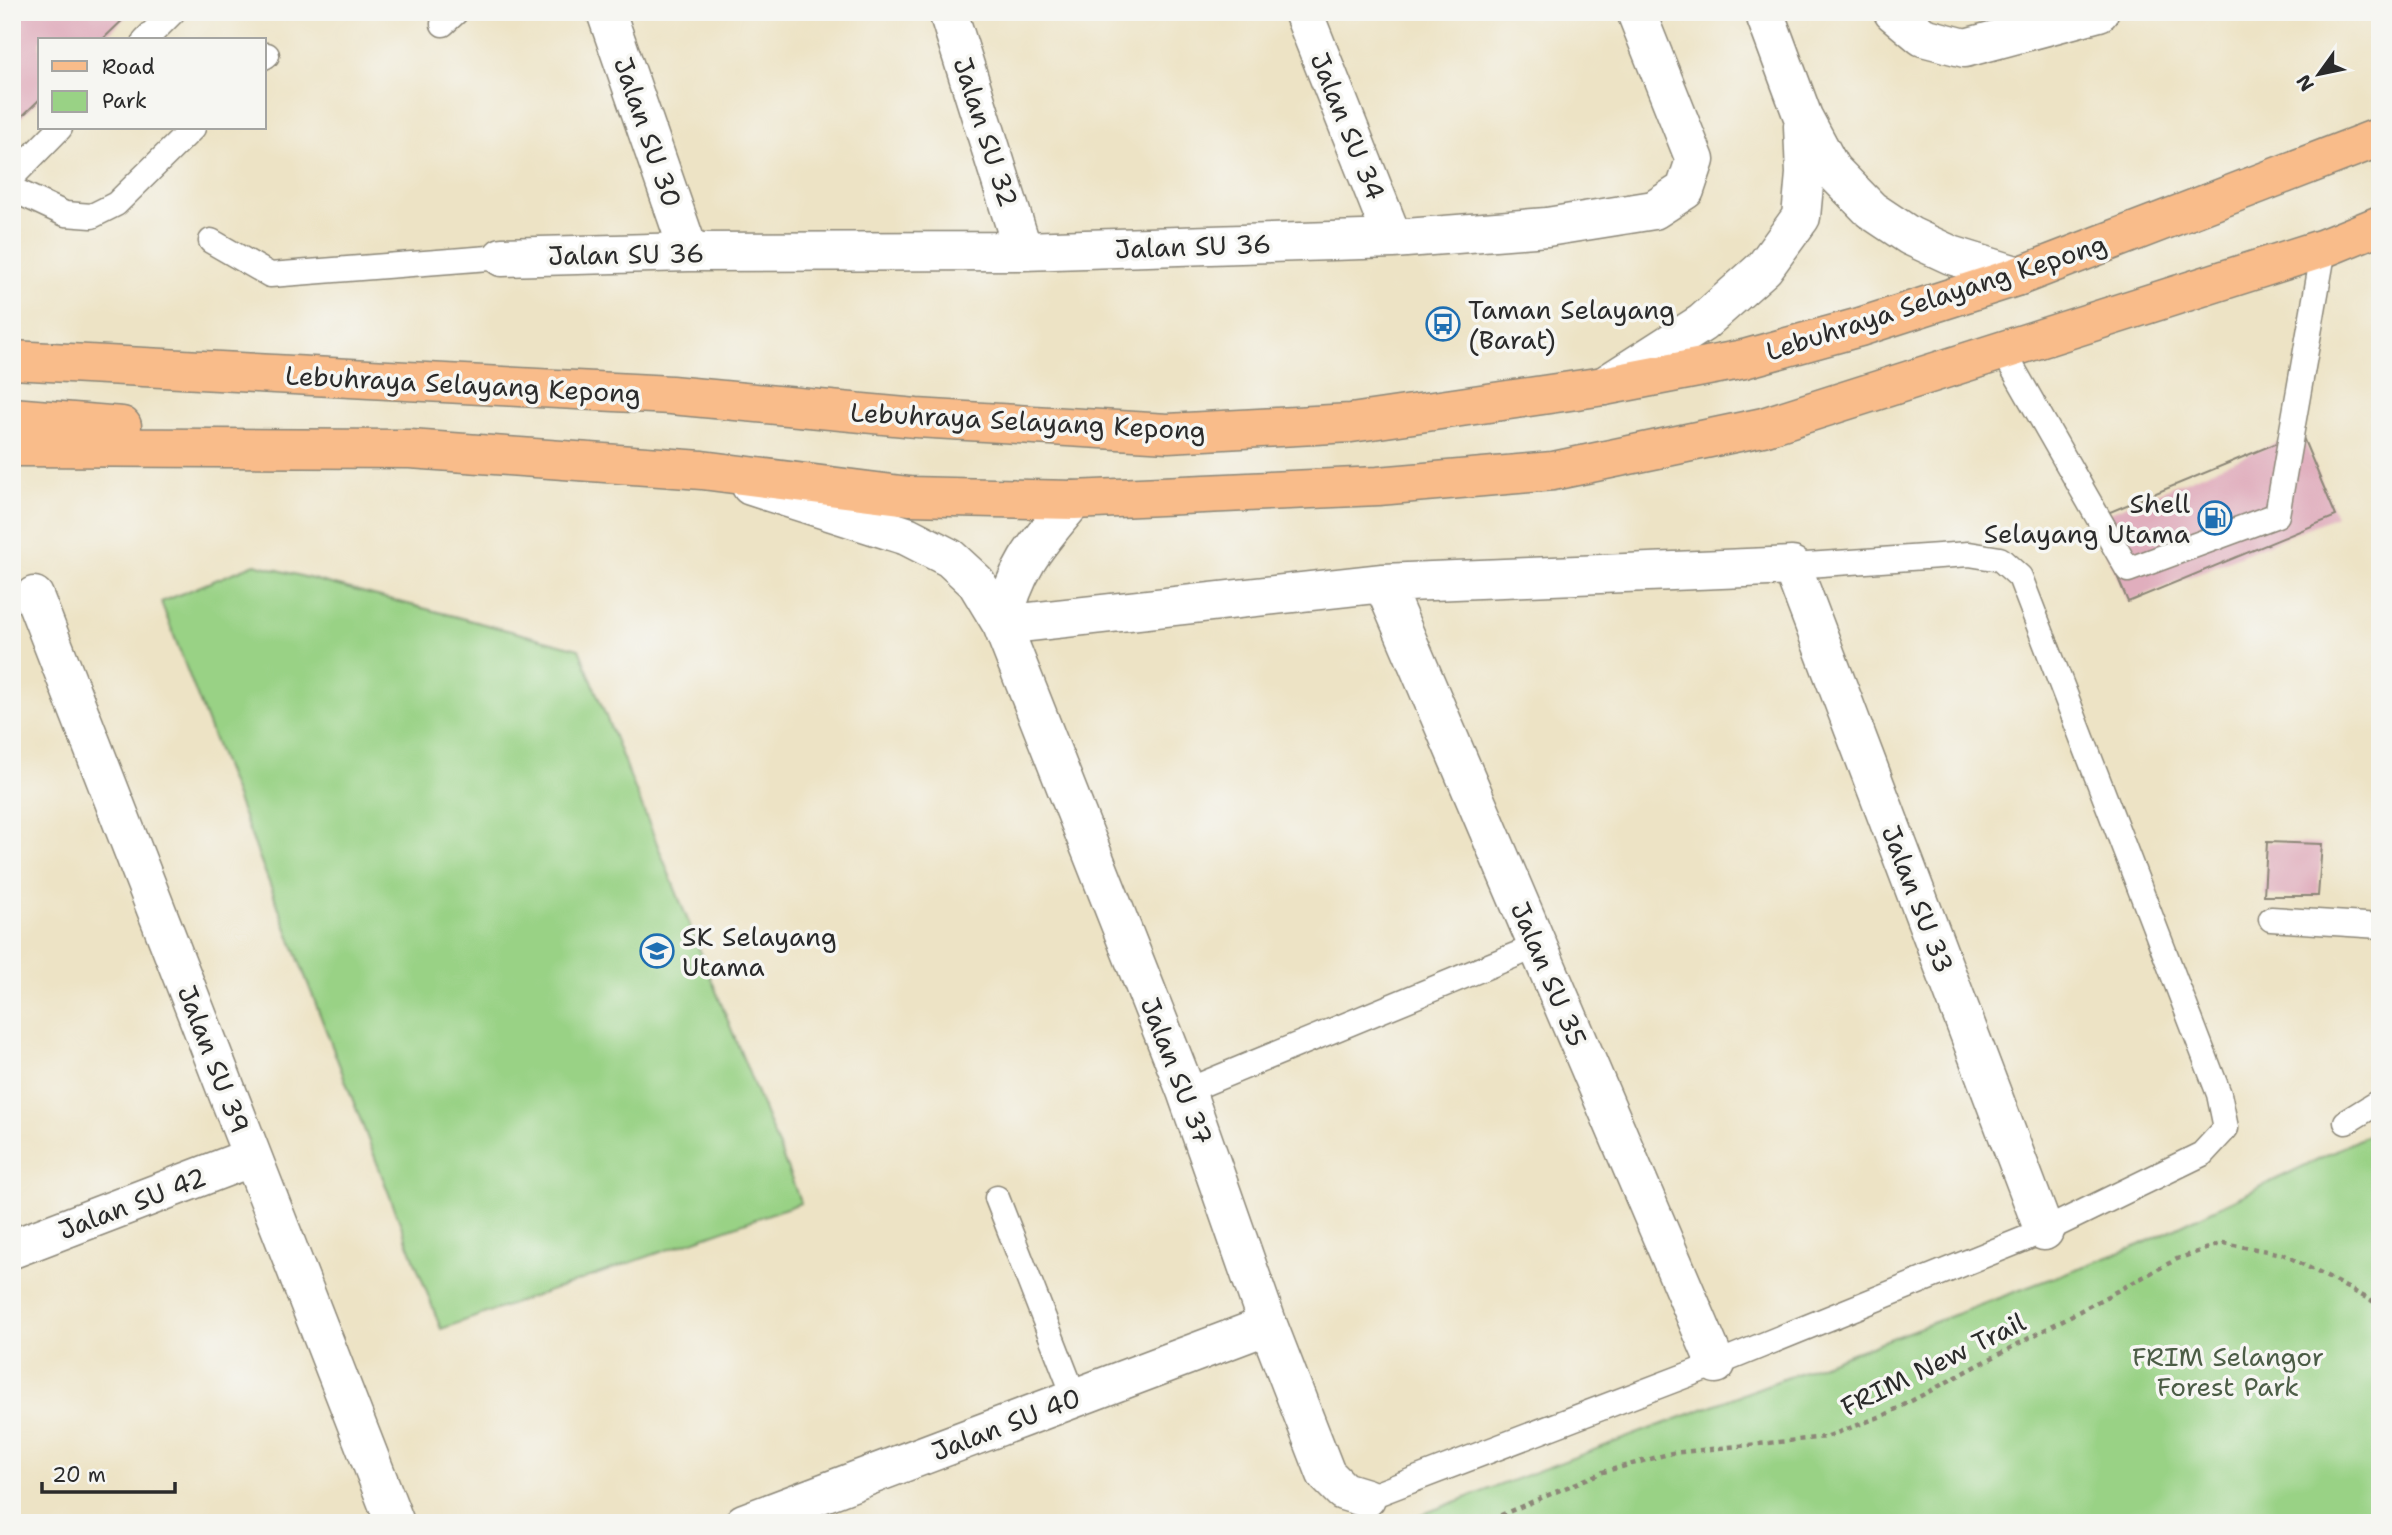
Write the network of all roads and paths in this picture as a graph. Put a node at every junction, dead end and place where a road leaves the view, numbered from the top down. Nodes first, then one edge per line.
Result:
1 (173, 12) edge
2 (606, 12) edge
3 (948, 12) edge
4 (1303, 12) edge
5 (1636, 12) edge
6 (1764, 12) edge
7 (1893, 12) edge
8 (2099, 12) edge
9 (147, 38) edge
10 (1802, 117) junction
11 (58, 130) edge
12 (191, 130) edge
13 (2380, 137) edge
14 (12, 177) edge
15 (12, 189) edge
16 (2380, 225) edge
17 (1392, 239) junction
18 (212, 241) dead end
19 (2324, 248) junction
20 (1023, 251) junction
21 (690, 252) junction
22 (502, 257) joint
23 (2019, 276) junction
24 (2003, 351) junction
25 (12, 360) edge
26 (1604, 386) junction
27 (12, 417) edge
28 (12, 447) edge
29 (326, 449) junction
30 (702, 470) junction
31 (1074, 500) junction
32 (1792, 566) junction
33 (1383, 583) junction
34 (34, 596) dead end
35 (1002, 625) junction
36 (2271, 919) dead end
37 (2380, 926) edge
38 (1536, 946) junction
39 (1186, 1091) junction
40 (2380, 1101) edge
41 (2346, 1122) dead end
42 (252, 1157) junction
43 (997, 1198) dead end
44 (2044, 1231) junction
45 (12, 1249) edge
46 (2380, 1305) edge
47 (1268, 1325) junction
48 (1716, 1364) junction
49 (1075, 1398) junction
50 (1366, 1498) joint
51 (394, 1523) edge
52 (744, 1523) edge
53 (1482, 1523) edge

1 - 9 lane
2 - 21 street, Jalan SU 30
3 - 20 street, Jalan SU 32
4 - 17 street, Jalan SU 34
5 - 17 street, Jalan SU 36
6 - 10 street
7 - 8 street
10 - 23 street
10 - 26 street
11 - 14 lane
12 - 15 lane
13 - 23 main road, Lebuhraya Selayang Kepong
16 - 19 main road
17 - 20 street, Jalan SU 36
18 - 22 lane
19 - 24 main road
19 - 24 lane
20 - 21 street, Jalan SU 36
21 - 22 street, Jalan SU 36
23 - 26 main road, Lebuhraya Selayang Kepong
24 - 31 main road
25 - 26 main road, Lebuhraya Selayang Kepong
27 - 29 main road
28 - 29 main road
29 - 30 main road
30 - 31 main road
30 - 35 street, Jalan SU 37
31 - 35 street
32 - 33 street
32 - 44 street, Jalan SU 33
32 - 44 lane
33 - 35 street
33 - 38 street, Jalan SU 35
34 - 42 street, Jalan SU 39
35 - 39 street, Jalan SU 37
36 - 37 lane
38 - 39 lane
38 - 48 street, Jalan SU 35
39 - 47 street, Jalan SU 37
40 - 41 lane
42 - 45 street, Jalan SU 42
42 - 51 street, Jalan SU 39
43 - 49 lane
44 - 48 lane
46 - 53 path, FRIM New Trail
47 - 49 street, Jalan SU 40
47 - 50 street, Jalan SU 37
48 - 50 lane
49 - 52 street, Jalan SU 40

